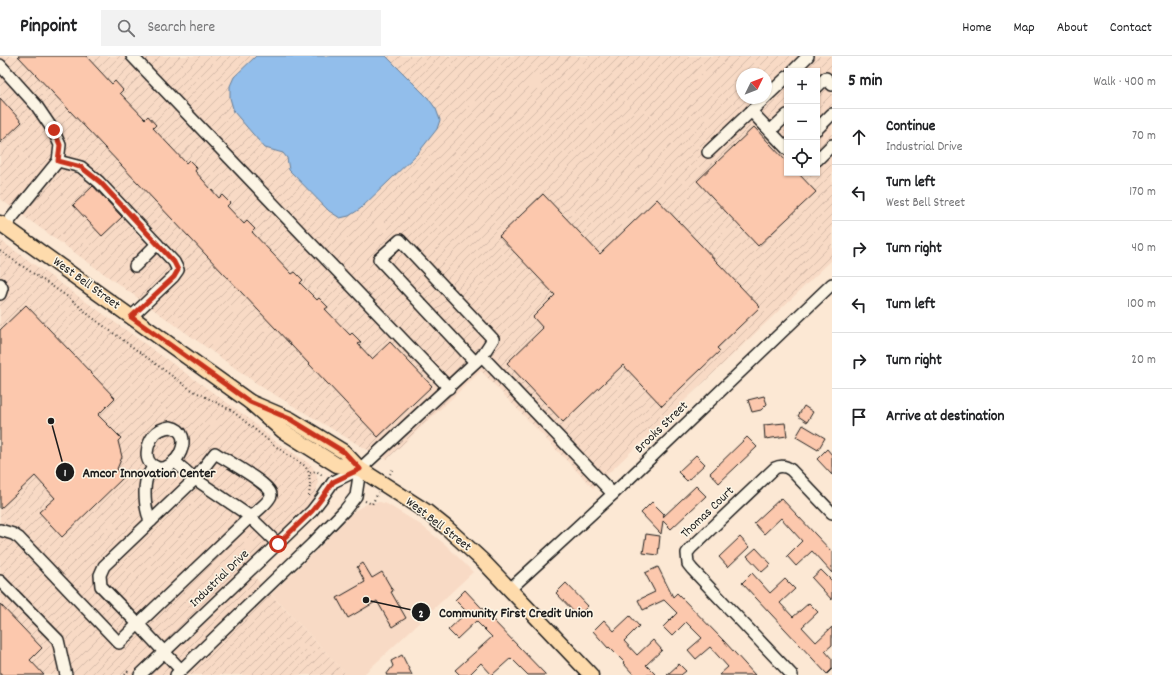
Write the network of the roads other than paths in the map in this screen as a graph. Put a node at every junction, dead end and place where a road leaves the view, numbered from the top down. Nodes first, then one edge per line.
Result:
1 (132, 56) edge
2 (808, 56) edge
3 (0, 65) edge
4 (796, 68) edge
5 (784, 79) edge
6 (829, 81) edge
7 (820, 86) edge
8 (772, 90) edge
9 (758, 104) edge
10 (751, 112) junction
11 (832, 114) edge
12 (784, 118) edge
13 (820, 126) edge
14 (770, 131) junction
15 (832, 145) edge
16 (784, 146) edge
17 (708, 152) dead end
18 (820, 157) edge
19 (58, 161) junction
20 (3, 224) edge
21 (157, 244) junction
22 (135, 266) dead end
23 (0, 284) edge
24 (832, 284) edge
25 (0, 294) edge
26 (131, 317) junction
27 (478, 359) junction
28 (449, 388) junction
29 (174, 461) junction
30 (154, 466) junction
31 (360, 469) junction
32 (195, 479) junction
33 (613, 494) junction
34 (832, 513) edge
35 (250, 517) junction
36 (151, 521) junction
37 (0, 530) edge
38 (278, 544) junction
39 (0, 581) edge
40 (510, 590) junction
41 (138, 624) junction
42 (164, 652) junction
43 (135, 672) edge
44 (178, 672) edge
45 (66, 675) edge
46 (591, 675) edge
47 (792, 675) edge

1 - 28 street
2 - 4 street
3 - 19 street
5 - 8 street
6 - 7 street
9 - 10 street
10 - 14 street
10 - 17 street
11 - 13 street
12 - 14 street
14 - 16 street
15 - 18 street
19 - 20 street
19 - 21 street
20 - 26 main road, West Bell Street
21 - 22 street
21 - 26 street
23 - 25 street
24 - 33 street, Brooks Street
26 - 31 main road, West Bell Street
27 - 27 street, Industrial Drive
27 - 28 street, Industrial Drive
27 - 33 street
28 - 31 street, Industrial Drive
29 - 30 street
29 - 30 street
29 - 32 street
30 - 36 street
31 - 38 street, Industrial Drive
31 - 40 main road, West Bell Street
31 - 44 street
32 - 35 street
32 - 35 street
32 - 36 street
33 - 40 street, Brooks Street
34 - 47 street, Thomas Court
35 - 38 street
35 - 41 street
36 - 41 street
37 - 41 street
38 - 42 street, Industrial Drive
39 - 45 street
40 - 46 main road, West Bell Street
41 - 42 street
42 - 43 street, Industrial Drive
42 - 44 street

